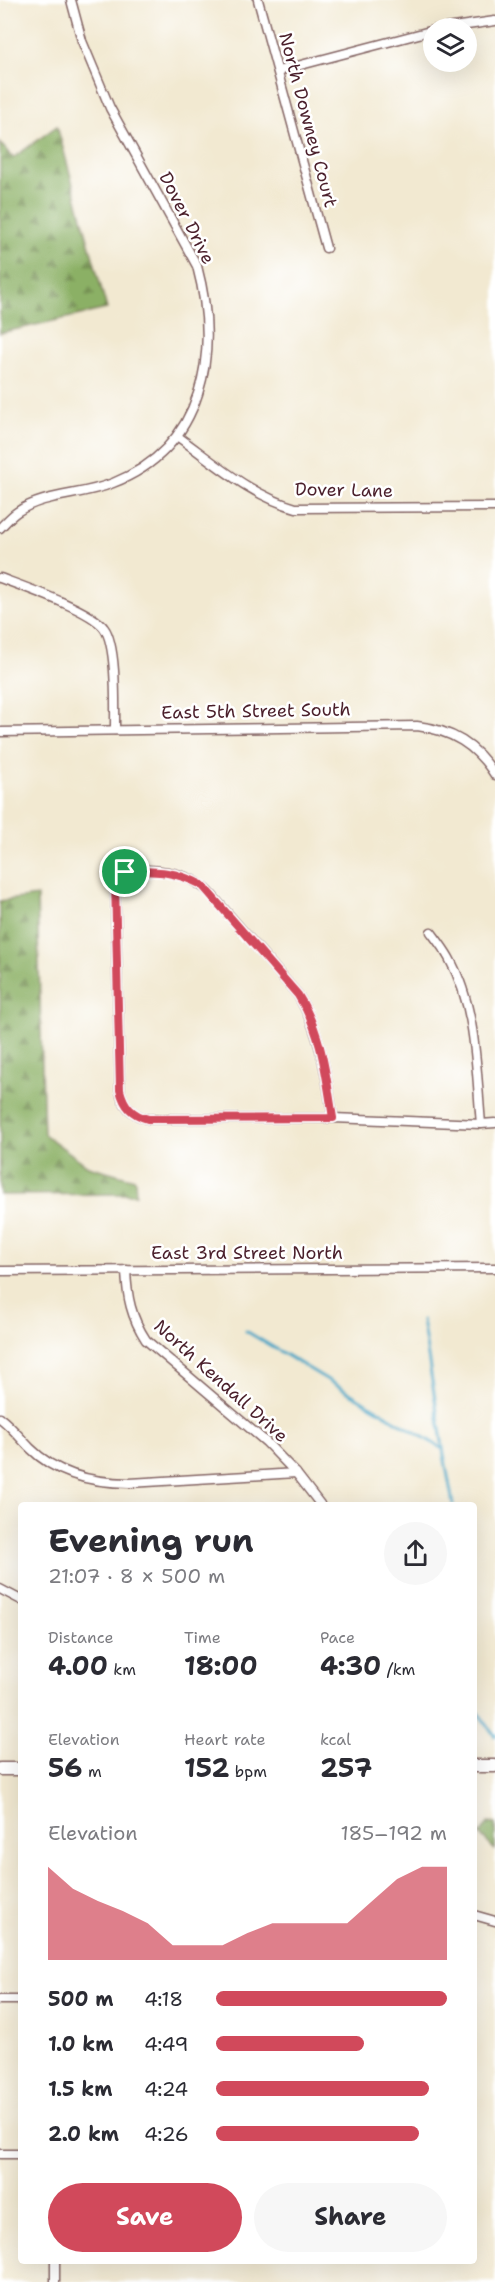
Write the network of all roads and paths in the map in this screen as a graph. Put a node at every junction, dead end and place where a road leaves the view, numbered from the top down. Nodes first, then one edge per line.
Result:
1 (70, 0) edge
2 (258, 0) edge
3 (495, 21) edge
4 (477, 24) edge
5 (423, 33) edge
6 (278, 70) junction
7 (326, 249) dead end
8 (177, 436) junction
9 (495, 507) edge
10 (0, 528) edge
11 (0, 578) edge
12 (115, 730) junction
13 (0, 732) edge
14 (495, 775) edge
15 (431, 932) dead end
16 (333, 1118) junction
17 (495, 1123) edge
18 (481, 1124) junction
19 (495, 1268) edge
20 (126, 1270) junction
21 (0, 1271) edge
22 (0, 1418) edge
23 (296, 1473) junction
24 (318, 1502) edge
25 (0, 1589) edge
26 (18, 1598) edge
27 (477, 1766) edge
28 (495, 1766) edge
29 (0, 1769) edge
30 (18, 1769) edge
31 (477, 1916) edge
32 (495, 1921) edge
33 (0, 2000) edge
34 (18, 2000) edge
35 (0, 2154) edge
36 (18, 2154) edge
37 (55, 2264) edge
38 (55, 2282) edge

1 - 8 street, Dover Drive
2 - 6 street, North Downey Court
3 - 4 street
5 - 6 street
6 - 7 street, North Downey Court
8 - 9 street, Dover Lane
8 - 10 street, Dover Drive
11 - 12 street
12 - 13 street, East 5th Street South
12 - 14 street, East 5th Street South
15 - 18 street
16 - 16 street
16 - 18 street
17 - 18 street
19 - 20 street, East 3rd Street North
20 - 21 street, East 3rd Street North
20 - 23 street, North Kendall Drive
22 - 23 street
23 - 24 street, North Kendall Drive
25 - 26 street
27 - 28 street
29 - 30 street
31 - 32 street
33 - 34 street
35 - 36 street
37 - 38 street

